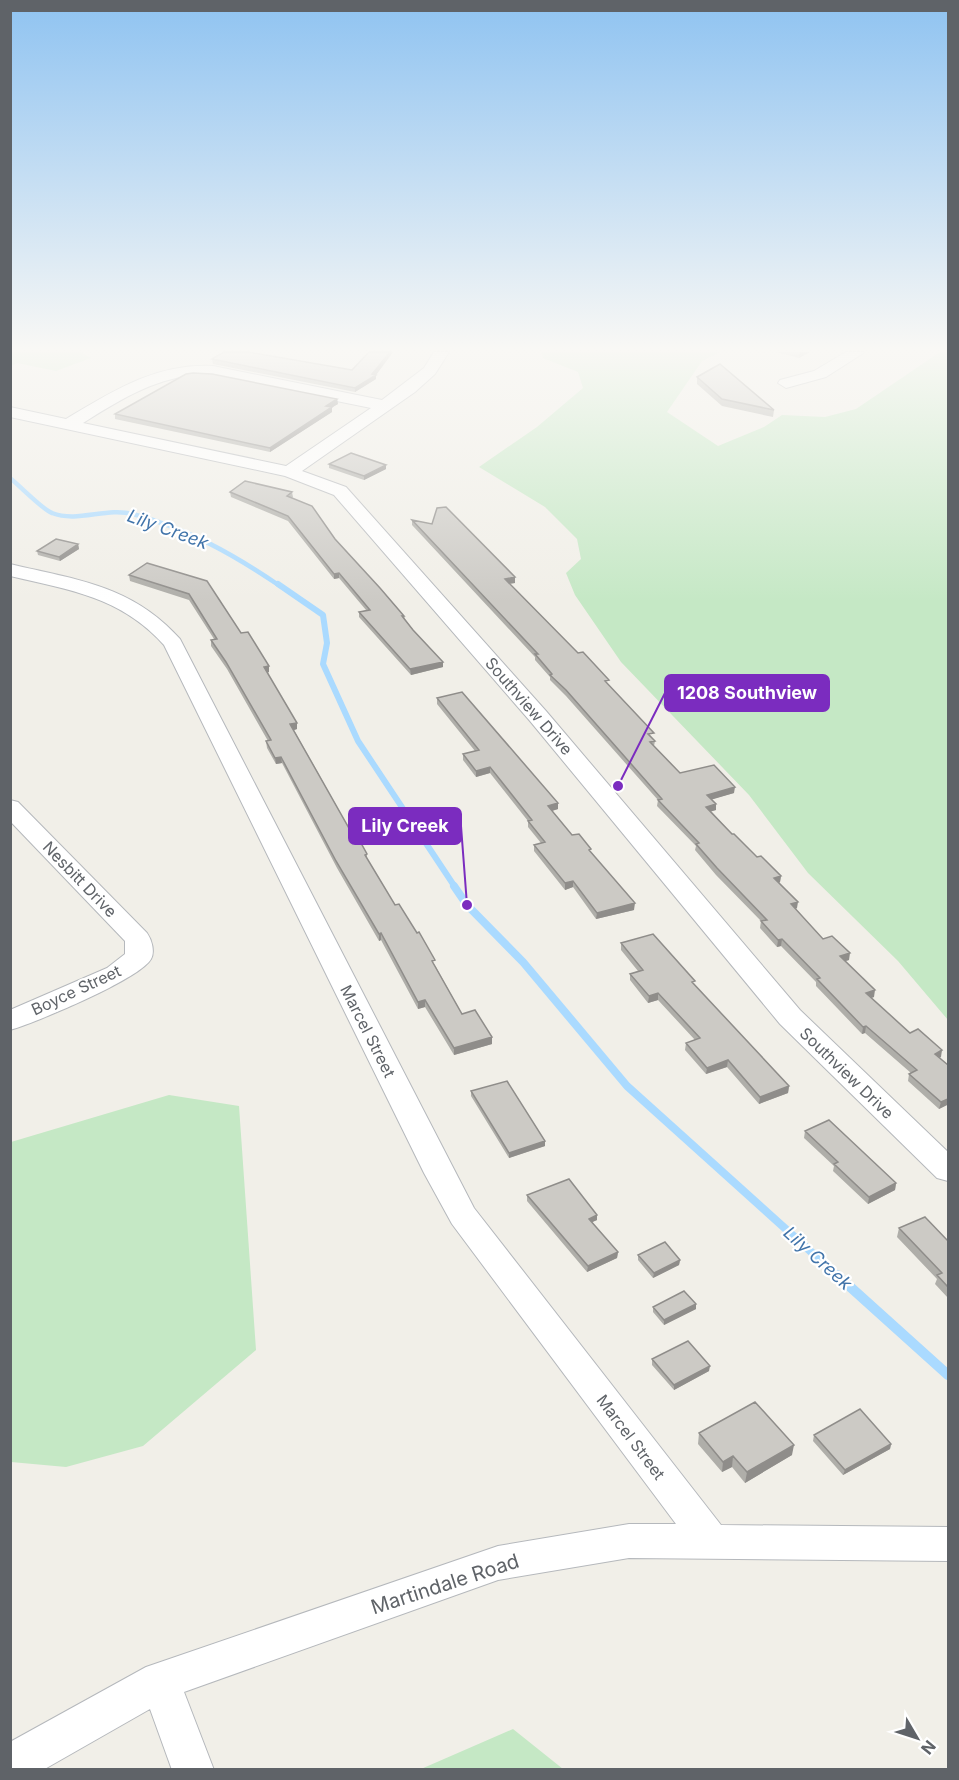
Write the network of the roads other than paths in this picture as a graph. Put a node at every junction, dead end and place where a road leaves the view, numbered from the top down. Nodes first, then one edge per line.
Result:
1 (120, 435) edge
2 (343, 435) edge
3 (289, 472) junction
4 (12, 572) edge
5 (10, 807) edge
6 (139, 957) joint
7 (10, 1021) edge
8 (948, 1170) edge
9 (711, 1541) junction
10 (948, 1544) edge
11 (160, 1682) junction
12 (10, 1765) edge
13 (193, 1770) edge

1 - 3 street, Southview Drive
2 - 3 street
3 - 8 street, Southview Drive
4 - 9 street, Marcel Street
5 - 6 street, Nesbitt Drive
6 - 7 street, Boyce Street
9 - 10 street, Martindale Road
9 - 11 street, Martindale Road
11 - 12 street, Martindale Road
11 - 13 street

